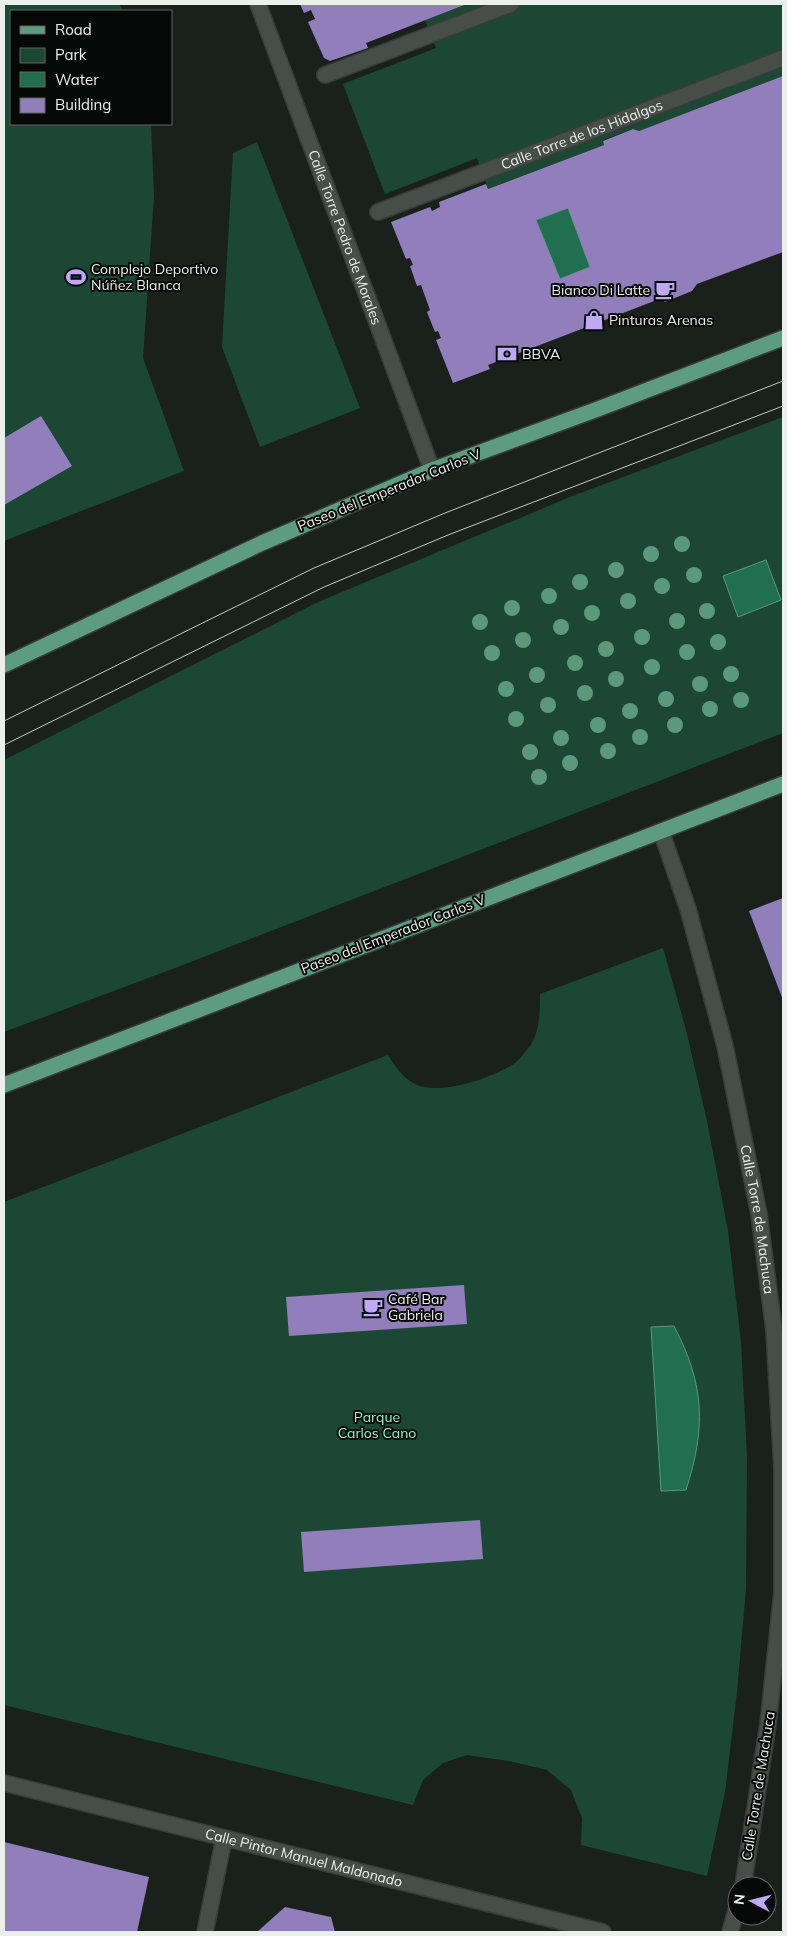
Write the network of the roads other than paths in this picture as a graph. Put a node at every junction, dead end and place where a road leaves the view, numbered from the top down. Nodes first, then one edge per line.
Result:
1 (258, 4) edge
2 (511, 4) edge
3 (783, 58) edge
4 (325, 75) dead end
5 (378, 212) dead end
6 (783, 338) edge
7 (432, 470) junction
8 (4, 665) edge
9 (783, 784) edge
10 (661, 831) junction
11 (4, 1085) edge
12 (4, 1783) edge
13 (224, 1838) junction
14 (745, 1876) edge
15 (205, 1932) edge
16 (603, 1932) edge

1 - 7 main road, Calle Torre Pedro de Morales
2 - 4 main road
3 - 5 main road, Calle Torre de los Hidalgos
6 - 7 main road, Paseo del Emperador Carlos V
7 - 8 main road, Paseo del Emperador Carlos V
9 - 10 main road, Paseo del Emperador Carlos V
10 - 11 main road, Paseo del Emperador Carlos V
10 - 14 main road, Calle Torre de Machuca
12 - 13 main road, Calle Pintor Manuel Maldonado
13 - 15 main road
13 - 16 main road, Calle Pintor Manuel Maldonado

